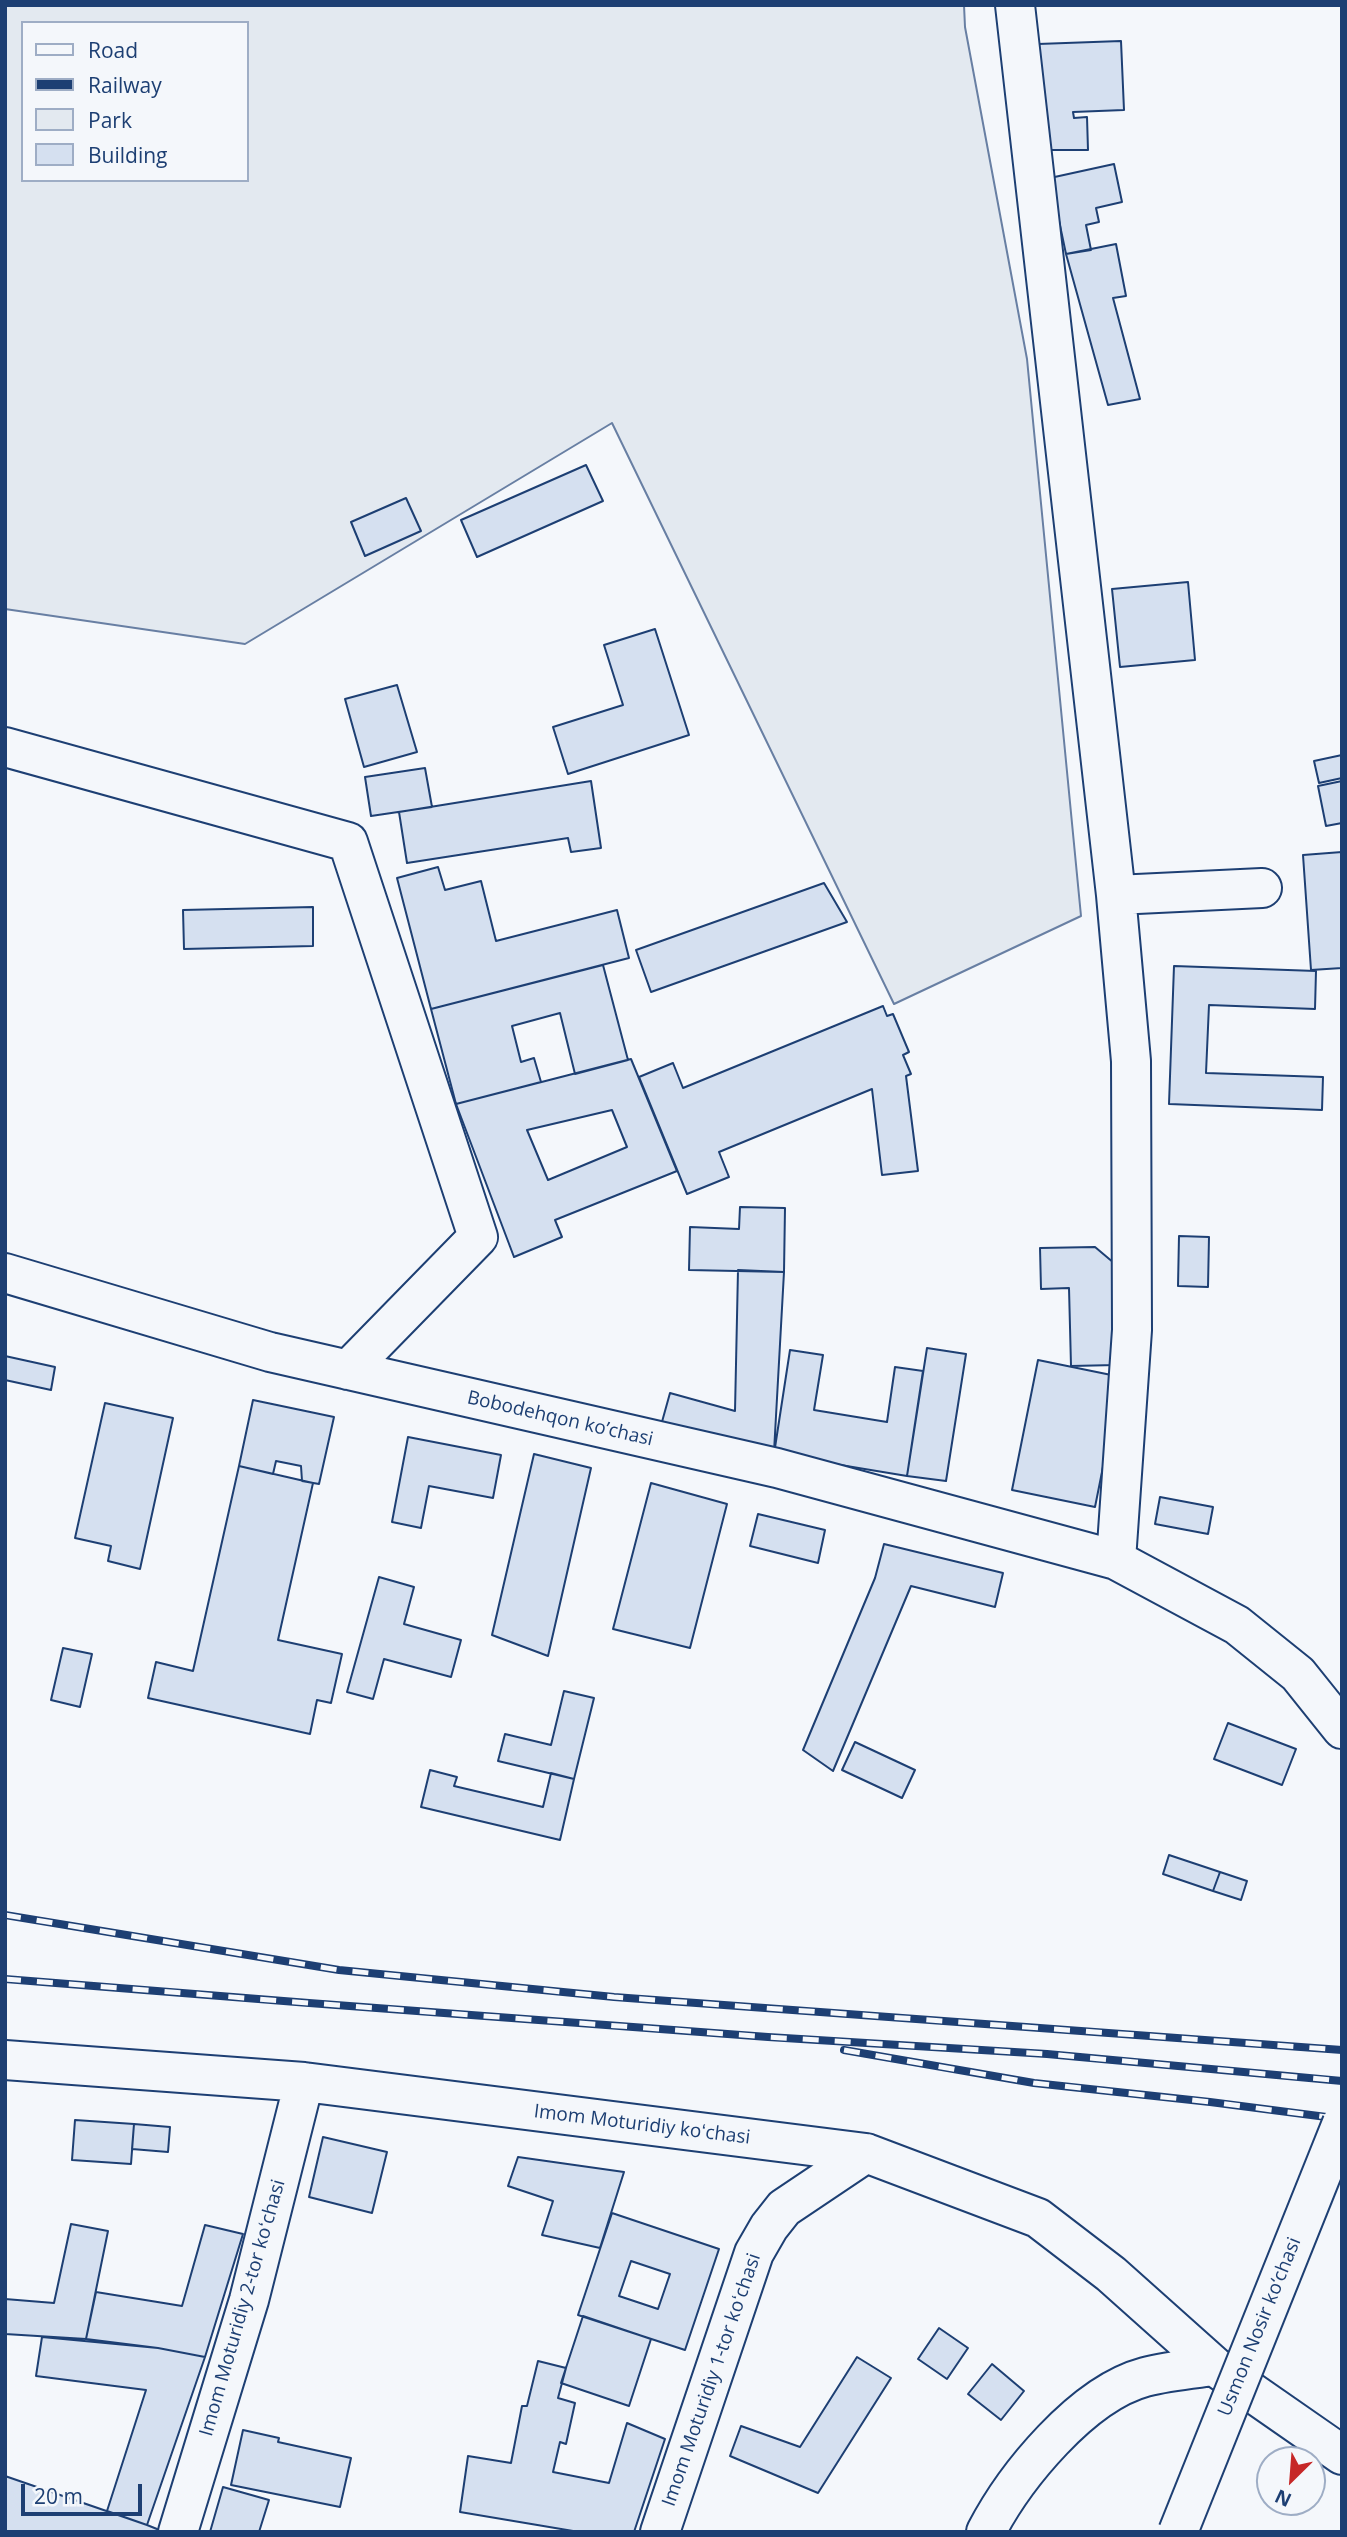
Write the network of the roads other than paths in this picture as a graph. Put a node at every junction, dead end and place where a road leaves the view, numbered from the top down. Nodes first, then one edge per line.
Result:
1 (1015, 5) edge
2 (5, 747) edge
3 (1262, 888) dead end
4 (1116, 895) junction
5 (5, 1272) edge
6 (348, 1370) junction
7 (1116, 1560) junction
8 (1342, 1729) edge
9 (5, 2060) edge
10 (304, 2082) junction
11 (1342, 2123) edge
12 (866, 2153) junction
13 (1214, 2366) junction
14 (1342, 2455) edge
15 (178, 2532) edge
16 (660, 2532) edge
17 (986, 2532) edge
18 (1178, 2532) edge

1 - 4 street
2 - 6 street
3 - 4 street
4 - 7 street
5 - 6 street, Bobodehqon koʼchasi
6 - 7 street, Bobodehqon koʼchasi
7 - 8 street, Bobodehqon koʼchasi
9 - 10 street, Imom Moturidiy koʻchasi
10 - 12 street, Imom Moturidiy koʻchasi
10 - 15 street, Imom Moturidiy 2-tor koʻchasi
11 - 18 street, Usmon Nosir ko‘chasi, bridge
12 - 13 street, Imom Moturidiy koʻchasi
12 - 16 street, Imom Moturidiy 1-tor koʻchasi
13 - 14 street, Imom Moturidiy koʻchasi
13 - 17 street

